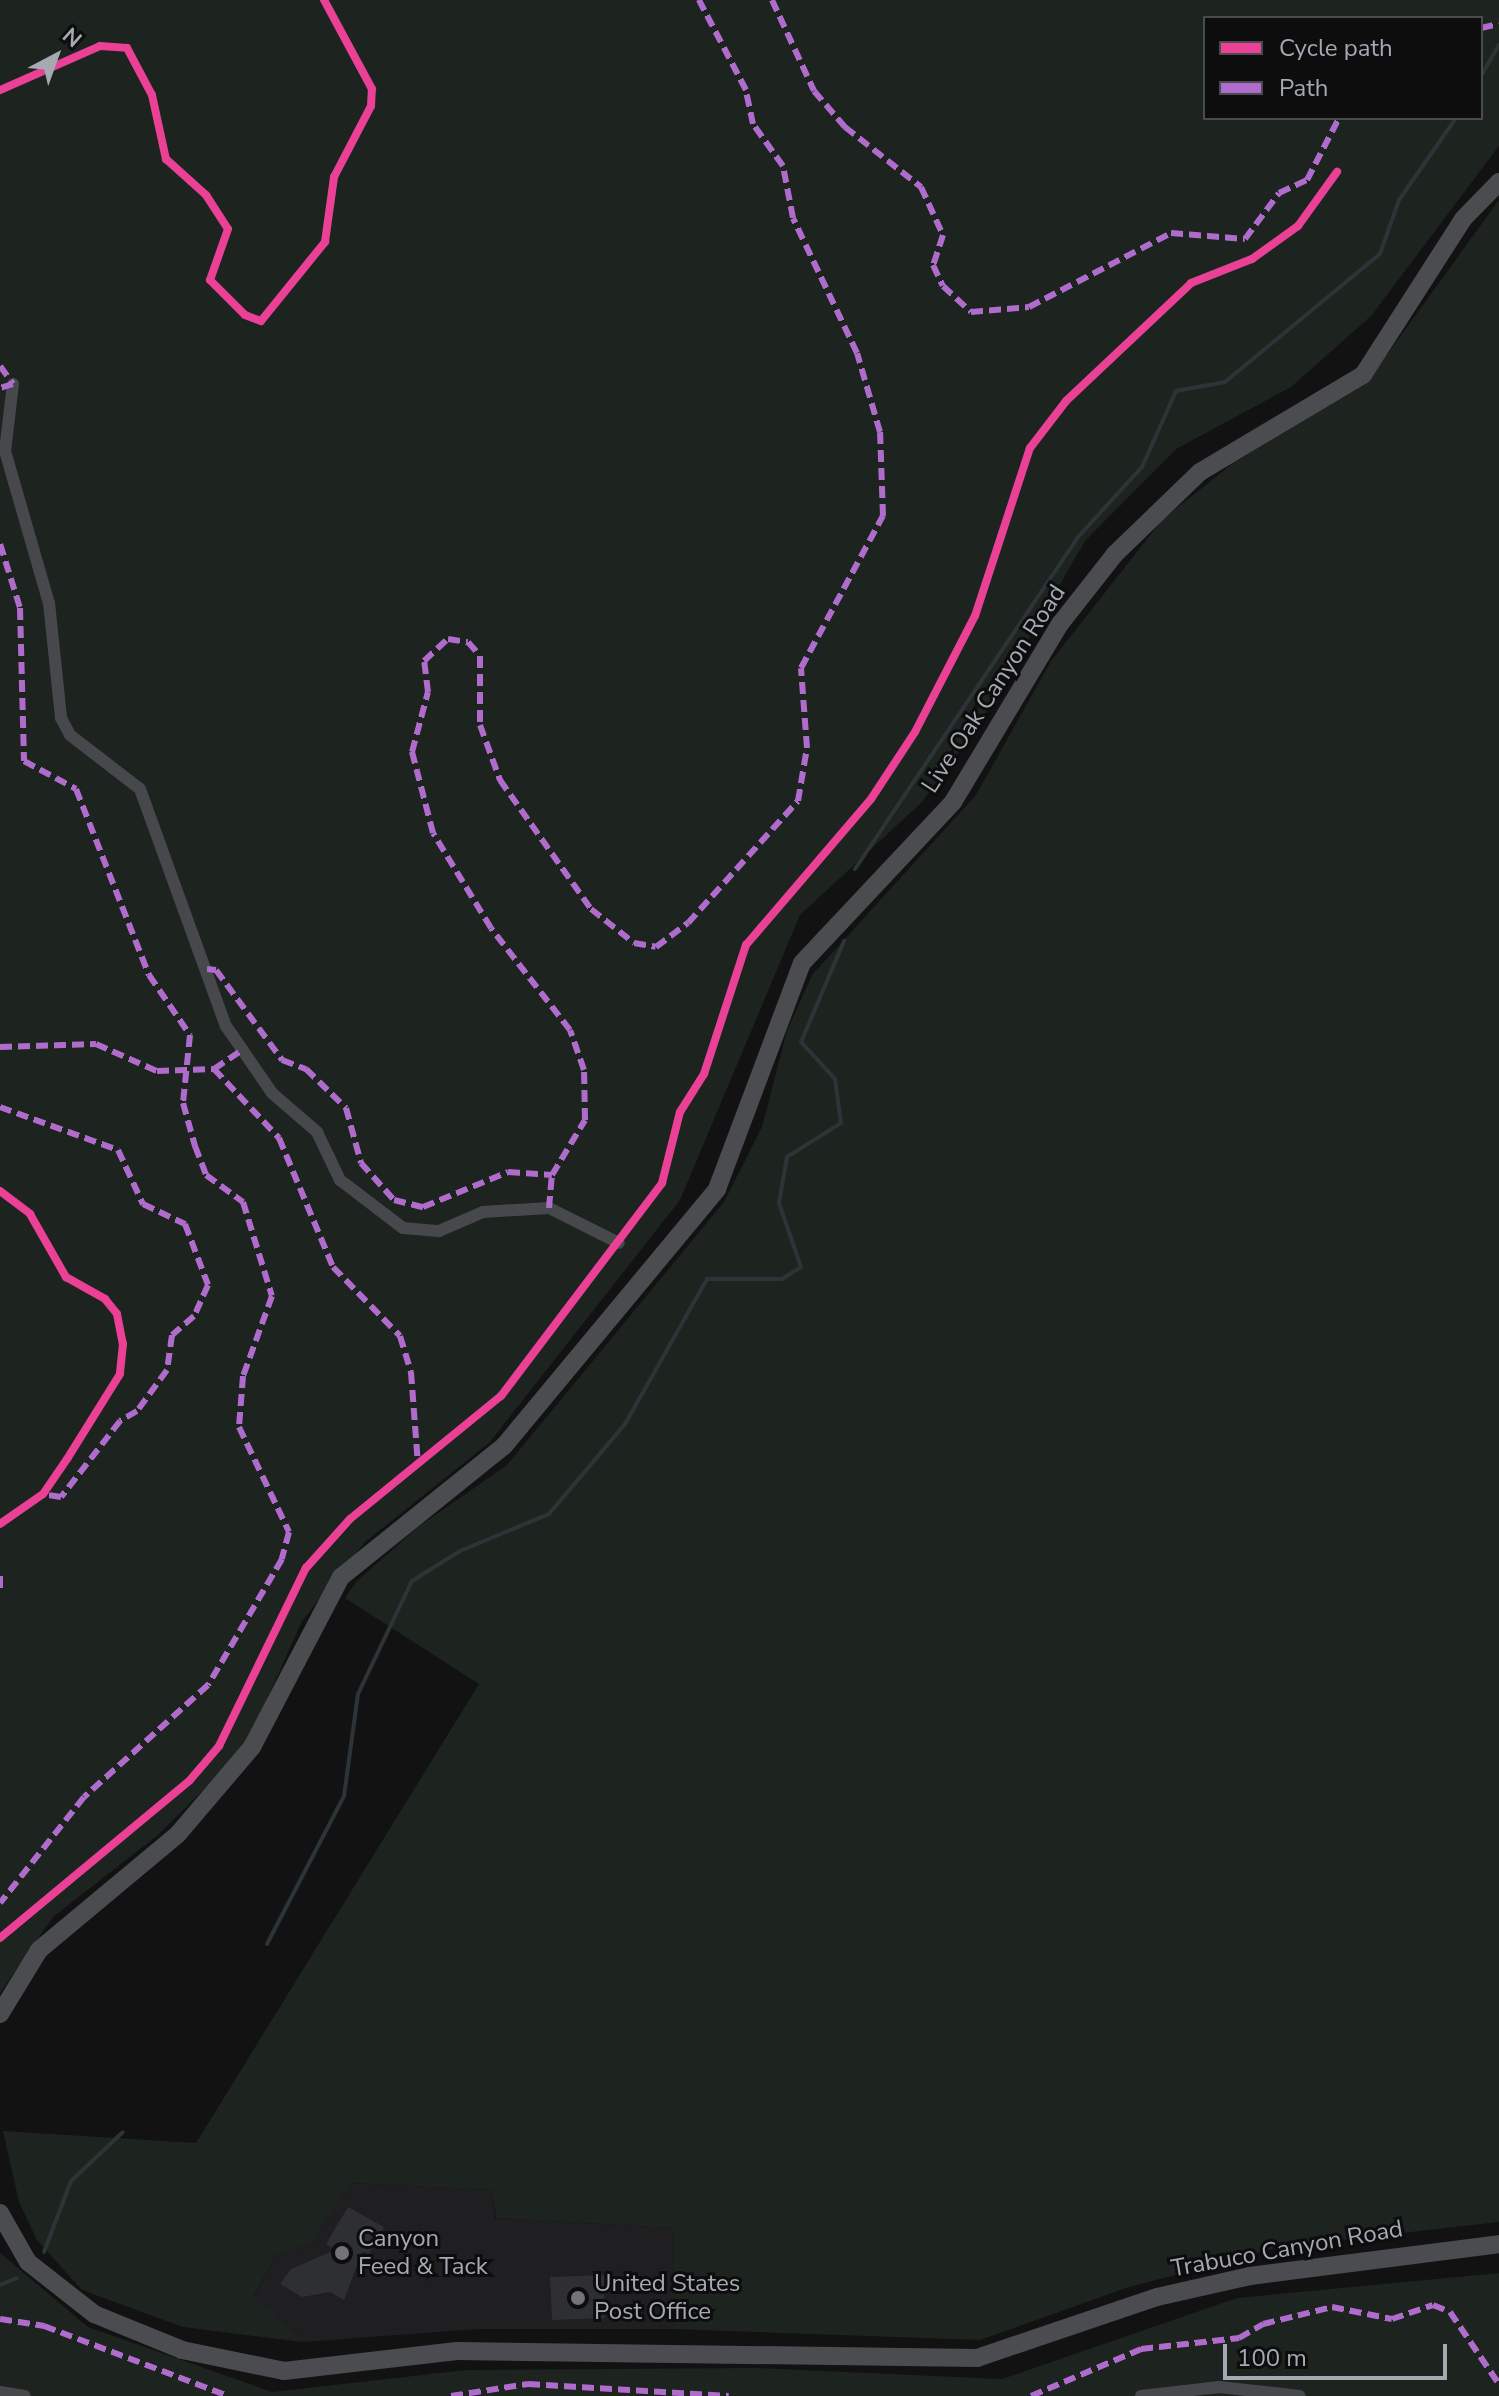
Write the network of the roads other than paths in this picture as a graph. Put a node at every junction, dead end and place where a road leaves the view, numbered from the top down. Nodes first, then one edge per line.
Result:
1 (1499, 182) edge
2 (13, 384) dead end
3 (619, 1243) dead end
4 (0, 2014) edge
5 (0, 2213) edge
6 (1499, 2244) edge
7 (0, 2392) edge
8 (25, 2396) edge
9 (1141, 2396) edge
10 (1300, 2396) edge

1 - 4 main road, Live Oak Canyon Road
2 - 3 street
5 - 6 main road, Trabuco Canyon Road
7 - 8 street
9 - 10 street

